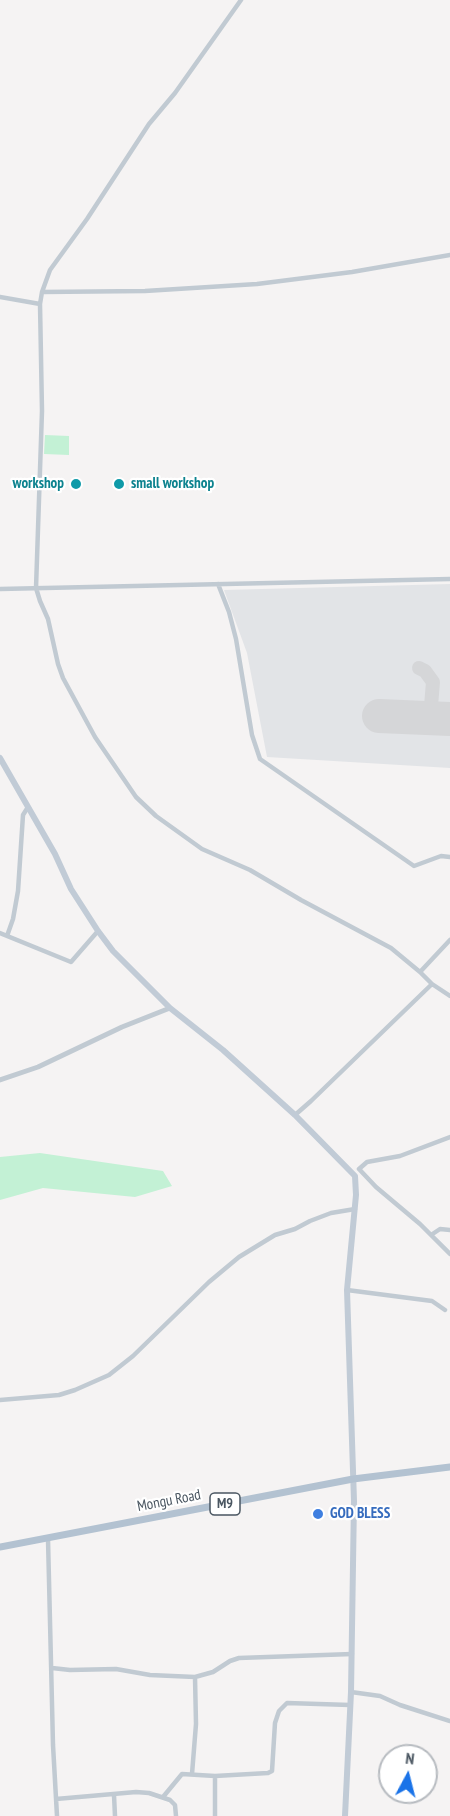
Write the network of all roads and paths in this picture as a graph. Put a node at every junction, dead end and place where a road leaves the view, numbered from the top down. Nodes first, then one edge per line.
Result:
1 (241, 0) edge
2 (450, 255) edge
3 (42, 292) junction
4 (0, 297) edge
5 (40, 304) junction
6 (450, 579) edge
7 (218, 584) junction
8 (36, 588) junction
9 (0, 590) edge
10 (1, 762) edge
11 (28, 806) junction
12 (450, 857) edge
13 (98, 931) junction
14 (0, 933) edge
15 (7, 936) junction
16 (450, 940) edge
17 (420, 972) junction
18 (432, 984) junction
19 (450, 996) edge
20 (170, 1008) junction
21 (0, 1080) edge
22 (295, 1115) junction
23 (450, 1137) edge
24 (359, 1168) junction
25 (354, 1176) junction
26 (355, 1209) junction
27 (450, 1230) edge
28 (431, 1235) junction
29 (450, 1254) edge
30 (347, 1290) junction
31 (445, 1310) dead end
32 (0, 1400) edge
33 (450, 1467) edge
34 (353, 1479) junction
35 (48, 1539) junction
36 (0, 1547) edge
37 (352, 1654) junction
38 (52, 1668) junction
39 (195, 1677) junction
40 (351, 1692) junction
41 (350, 1705) junction
42 (450, 1721) edge
43 (192, 1774) junction
44 (215, 1776) junction
45 (114, 1795) junction
46 (163, 1797) junction
47 (56, 1799) junction
48 (57, 1816) edge
49 (115, 1816) edge
50 (176, 1816) edge
51 (215, 1816) edge
52 (345, 1816) edge

1 - 3 street
2 - 3 street
3 - 5 street
4 - 5 street
5 - 8 street
6 - 7 street
7 - 8 street
7 - 12 street
8 - 9 street
8 - 17 street
10 - 11 main road
11 - 13 main road
11 - 15 street
13 - 15 street
13 - 20 main road
14 - 15 street
16 - 17 street
17 - 18 street
18 - 19 street
18 - 22 street
20 - 21 street
20 - 22 main road
22 - 25 main road
23 - 24 street
24 - 25 street
24 - 28 street
25 - 26 main road
26 - 30 main road
26 - 32 street
27 - 28 street
28 - 29 street
30 - 31 street
30 - 34 main road
33 - 34 main road, Mongu Road / M9
34 - 35 main road, Mongu Road / M9
34 - 37 main road
35 - 36 main road, Mongu Road / M9
35 - 38 street
37 - 39 street
37 - 40 main road
38 - 39 street
38 - 47 street
39 - 43 street
40 - 41 main road
40 - 42 street
41 - 44 street
41 - 52 main road
43 - 44 street
43 - 46 street
44 - 51 street
45 - 46 street
45 - 47 street
45 - 49 street
46 - 50 street
47 - 48 street

